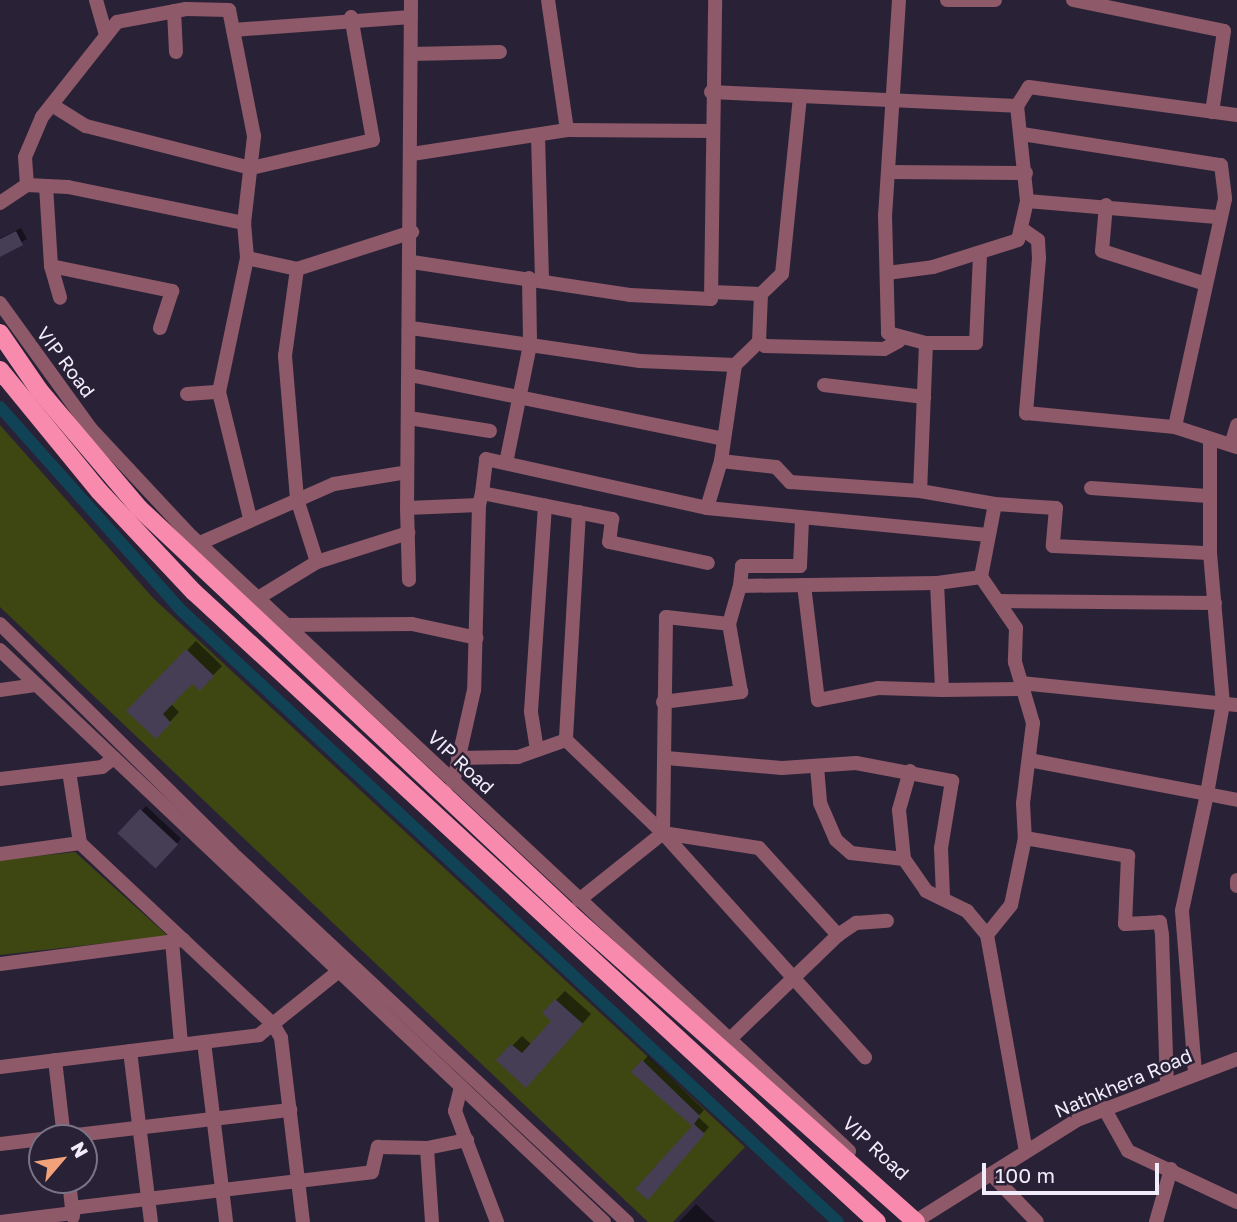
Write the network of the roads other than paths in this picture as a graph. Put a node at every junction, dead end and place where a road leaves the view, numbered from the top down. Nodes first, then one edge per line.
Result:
1 (96, 0) edge
2 (411, 0) edge
3 (548, 0) edge
4 (715, 0) edge
5 (899, 0) edge
6 (947, 0) edge
7 (995, 0) edge
8 (1073, 0) edge
9 (174, 11) junction
10 (351, 17) junction
11 (411, 17) junction
12 (233, 30) junction
13 (105, 32) junction
14 (1231, 32) edge
15 (176, 52) dead end
16 (499, 52) dead end
17 (411, 54) junction
18 (711, 92) junction
19 (800, 96) junction
20 (895, 99) junction
21 (52, 105) junction
22 (1017, 106) junction
23 (1212, 112) junction
24 (1237, 116) edge
25 (567, 130) junction
26 (712, 131) junction
27 (1022, 134) junction
28 (538, 136) junction
29 (412, 153) junction
30 (251, 168) junction
31 (888, 172) junction
32 (1026, 173) junction
33 (27, 186) junction
34 (46, 186) junction
35 (1027, 201) junction
36 (0, 203) edge
37 (1106, 205) junction
38 (1219, 217) junction
39 (244, 223) junction
40 (1025, 231) junction
41 (412, 232) junction
42 (980, 255) junction
43 (247, 258) junction
44 (412, 262) junction
45 (51, 266) junction
46 (298, 269) junction
47 (887, 273) junction
48 (536, 278) junction
49 (1206, 284) junction
50 (712, 292) junction
51 (761, 294) junction
52 (60, 298) dead end
53 (0, 303) edge
54 (160, 328) dead end
55 (411, 328) junction
56 (0, 333) edge
57 (899, 341) junction
58 (759, 342) junction
59 (926, 343) junction
60 (530, 345) junction
61 (735, 365) junction
62 (0, 370) edge
63 (410, 375) junction
64 (824, 386) dead end
65 (219, 392) junction
66 (187, 394) dead end
67 (517, 395) junction
68 (924, 397) junction
69 (409, 418) junction
70 (1237, 425) edge
71 (1175, 427) junction
72 (490, 431) dead end
73 (724, 439) junction
74 (1210, 439) junction
75 (1234, 446) edge
76 (721, 461) junction
77 (506, 463) junction
78 (407, 472) junction
79 (1091, 488) dead end
80 (920, 491) junction
81 (1208, 496) junction
82 (297, 499) junction
83 (481, 499) junction
84 (995, 504) junction
85 (545, 505) junction
86 (407, 508) junction
87 (707, 508) junction
88 (579, 512) junction
89 (250, 518) junction
90 (802, 520) junction
91 (408, 533) junction
92 (988, 535) junction
93 (200, 543) junction
94 (1210, 552) junction
95 (317, 562) junction
96 (708, 563) dead end
97 (981, 577) junction
98 (409, 580) dead end
99 (937, 583) junction
100 (804, 585) junction
101 (740, 586) junction
102 (258, 598) junction
103 (998, 601) junction
104 (1215, 603) junction
105 (0, 624) edge
106 (729, 624) junction
107 (286, 625) junction
108 (477, 638) junction
109 (0, 650) edge
110 (37, 685) junction
111 (1022, 686) junction
112 (0, 690) edge
113 (942, 690) junction
114 (663, 702) junction
115 (1230, 705) edge
116 (566, 740) junction
117 (537, 750) junction
118 (114, 758) junction
119 (458, 758) junction
120 (666, 758) junction
121 (1029, 760) junction
122 (817, 767) junction
123 (69, 771) junction
124 (910, 771) junction
125 (0, 779) edge
126 (453, 783) junction
127 (1207, 794) junction
128 (1237, 800) edge
129 (663, 833) junction
130 (1025, 838) junction
131 (80, 843) junction
132 (0, 854) edge
133 (904, 859) junction
134 (1237, 880) edge
135 (1237, 886) edge
136 (943, 896) junction
137 (579, 900) junction
138 (887, 921) dead end
139 (838, 935) junction
140 (987, 935) junction
141 (178, 940) junction
142 (351, 961) junction
143 (0, 964) edge
144 (340, 972) junction
145 (794, 978) junction
146 (273, 1024) junction
147 (729, 1040) junction
148 (204, 1042) junction
149 (181, 1044) junction
150 (130, 1051) junction
151 (864, 1057) dead end
152 (1237, 1059) edge
153 (55, 1060) junction
154 (0, 1063) edge
155 (1195, 1072) junction
156 (1167, 1083) junction
157 (461, 1087) junction
158 (1104, 1108) junction
159 (290, 1111) junction
160 (214, 1119) junction
161 (59, 1124) edge
162 (139, 1128) junction
163 (98, 1133) edge
164 (467, 1140) junction
165 (28, 1141) edge
166 (0, 1144) edge
167 (427, 1148) junction
168 (1026, 1152) junction
169 (1171, 1169) junction
170 (991, 1174) junction
171 (298, 1181) junction
172 (222, 1190) junction
173 (71, 1194) edge
174 (148, 1199) junction
175 (1237, 1202) edge
176 (73, 1214) edge
177 (920, 1221) edge
178 (0, 1222) edge
179 (151, 1222) edge
180 (226, 1222) edge
181 (303, 1222) edge
182 (432, 1222) edge
183 (497, 1222) edge
184 (604, 1222) edge
185 (627, 1222) edge
186 (877, 1222) edge
187 (1037, 1222) edge
188 (1156, 1222) edge

1 - 13 street
2 - 11 street
3 - 25 street
4 - 18 street
5 - 20 street
6 - 7 street
8 - 14 street
9 - 12 street
9 - 13 street
9 - 15 street
10 - 11 street
10 - 12 street
10 - 30 street
11 - 17 street
12 - 30 street
13 - 21 street
14 - 23 street
16 - 17 street
17 - 29 street
18 - 19 street
18 - 26 street
19 - 20 street
19 - 51 street
20 - 22 street
20 - 31 street
21 - 30 street
21 - 33 street
22 - 23 street
22 - 27 street
23 - 24 street
25 - 26 street
25 - 28 street
26 - 50 street
27 - 32 street
27 - 38 street
28 - 29 street
28 - 48 street
29 - 41 street
30 - 39 street
31 - 32 street
31 - 47 street
32 - 35 street
33 - 34 street
33 - 36 street
34 - 39 street
34 - 45 street
35 - 37 street
35 - 40 street
37 - 38 street
37 - 49 street
38 - 49 street
39 - 43 street
40 - 42 street
40 - 71 street
41 - 44 street
41 - 46 street
42 - 47 street
42 - 59 street
43 - 46 street
43 - 65 street
44 - 48 street
44 - 55 street
45 - 52 street
45 - 54 street
46 - 82 street
47 - 57 street
48 - 50 street
48 - 60 street
49 - 71 street
50 - 51 street
51 - 58 street
53 - 93 street, VIP Road
55 - 60 street
55 - 63 street
56 - 177 main road, VIP Road
57 - 58 street
57 - 59 street
58 - 61 street
59 - 68 street
60 - 61 street
60 - 67 street
61 - 73 street
62 - 186 main road
63 - 67 street
63 - 69 street
64 - 68 street
65 - 66 street
65 - 89 street
67 - 73 street
67 - 77 street
68 - 80 street
69 - 72 street
69 - 78 street
70 - 75 street
71 - 74 street
73 - 76 street
74 - 75 street
74 - 81 street
76 - 80 street
76 - 87 street
77 - 83 street
77 - 87 street
78 - 82 street
78 - 86 street
79 - 81 street
80 - 84 street
81 - 94 street
82 - 89 street
82 - 95 street
83 - 85 street
83 - 86 street
83 - 108 street
84 - 92 street
84 - 94 street
85 - 88 street
85 - 117 street
86 - 91 street
87 - 90 street
88 - 96 street
88 - 116 street
89 - 93 street
90 - 92 street
90 - 101 street
91 - 95 street
91 - 98 street
92 - 97 street
93 - 102 street, VIP Road
94 - 104 street
95 - 102 street
97 - 99 street
97 - 103 street
99 - 100 street
99 - 113 street
100 - 101 street
100 - 113 street
101 - 106 street
102 - 107 street, VIP Road
103 - 104 street
103 - 111 street
104 - 115 street
105 - 142 street
106 - 114 street
106 - 114 street
107 - 108 street
107 - 126 street, VIP Road
108 - 119 street
109 - 110 street
110 - 112 street
110 - 118 street
111 - 113 street
111 - 115 street
111 - 121 street
114 - 120 street
115 - 127 street
116 - 117 street
116 - 129 street
117 - 119 street
118 - 123 street
118 - 144 street
119 - 126 street
120 - 122 street
120 - 129 street
121 - 127 street
121 - 130 street
122 - 124 street
122 - 133 street
123 - 125 street
123 - 131 street
124 - 133 street
124 - 136 street
126 - 137 street, VIP Road
127 - 128 street
127 - 155 street
129 - 137 street
129 - 139 street
129 - 145 street
130 - 140 street
130 - 156 street
131 - 132 street
131 - 141 street
133 - 136 street
134 - 135 street
136 - 140 street
137 - 147 street, VIP Road
138 - 139 street
139 - 145 street
140 - 168 street
141 - 143 street
141 - 146 street
141 - 149 street
142 - 144 street
142 - 185 street
144 - 146 street
144 - 157 street
145 - 147 street
145 - 151 street
146 - 148 street
146 - 159 street
147 - 177 street, VIP Road
148 - 149 street
148 - 160 street
149 - 150 street
150 - 153 street
150 - 162 street
152 - 155 street, Nathkhera Road
153 - 154 street
153 - 161 street
155 - 156 street, Nathkhera Road
156 - 158 street, Nathkhera Road
157 - 164 street
157 - 184 street
158 - 168 street, Nathkhera Road
158 - 169 street
159 - 160 street
159 - 171 street
160 - 162 street
160 - 172 street
162 - 163 street
162 - 174 street
164 - 167 street
164 - 183 street
165 - 166 street
167 - 171 street
167 - 182 street
168 - 170 street, Nathkhera Road
169 - 175 street
169 - 188 street
170 - 177 street, Nathkhera Road
170 - 187 street
171 - 172 street
171 - 181 street
172 - 174 street
172 - 180 street
173 - 176 street
174 - 176 street
174 - 179 street
176 - 178 street

